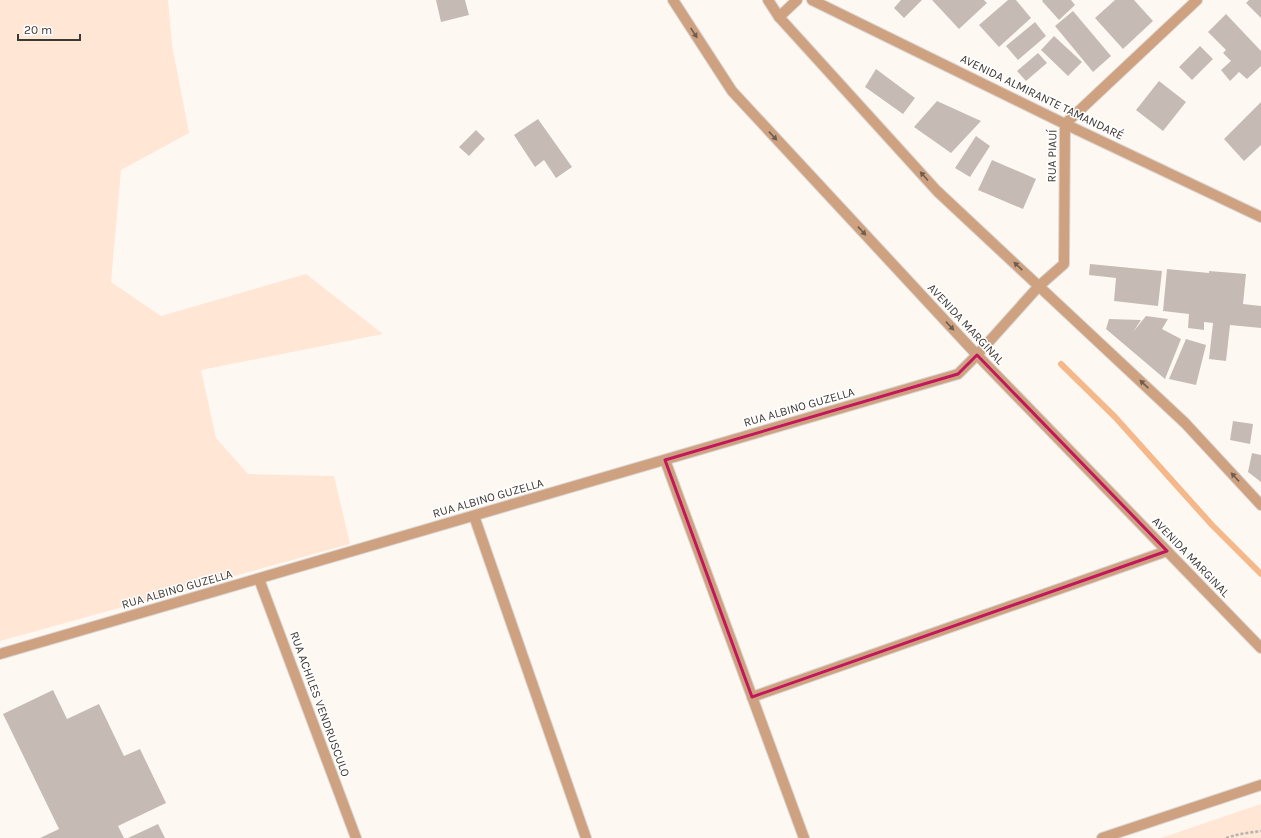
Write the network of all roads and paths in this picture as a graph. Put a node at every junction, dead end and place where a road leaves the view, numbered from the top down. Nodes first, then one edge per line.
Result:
1 (673, 0) edge
2 (768, 0) edge
3 (797, 0) edge
4 (812, 0) edge
5 (1198, 0) edge
6 (779, 17) junction
7 (1065, 124) junction
8 (1261, 217) edge
9 (1039, 286) junction
10 (977, 355) junction
11 (665, 460) junction
12 (1261, 505) edge
13 (474, 516) junction
14 (1167, 551) junction
15 (259, 579) junction
16 (1261, 648) edge
17 (0, 654) edge
18 (752, 697) junction
19 (1261, 785) edge
20 (1261, 831) edge
21 (356, 838) edge
22 (586, 838) edge
23 (804, 838) edge
24 (1102, 838) edge
25 (1226, 838) edge

1 -> 10 street, AVENIDA MARGINAL
2 - 6 street
3 - 6 street
4 - 7 street, AVENIDA ALMIRANTE TAMANDARÉ
5 - 7 street, RUA PIAUÍ
9 -> 6 street
7 - 8 street, AVENIDA ALMIRANTE TAMANDARÉ
7 - 9 street, RUA PIAUÍ
9 - 10 street, RUA PIAUÍ
12 -> 9 street
10 - 11 street, RUA ALBINO GUZELLA
10 - 14 street, AVENIDA MARGINAL
11 - 13 street, RUA ALBINO GUZELLA
11 - 18 street
13 - 15 street, RUA ALBINO GUZELLA
13 - 22 street
14 - 16 street, AVENIDA MARGINAL
14 - 18 street
15 - 17 street, RUA ALBINO GUZELLA
15 - 21 street, RUA ACHILES VENDRUSCULO
18 - 23 street
19 - 24 street
20 - 25 path

